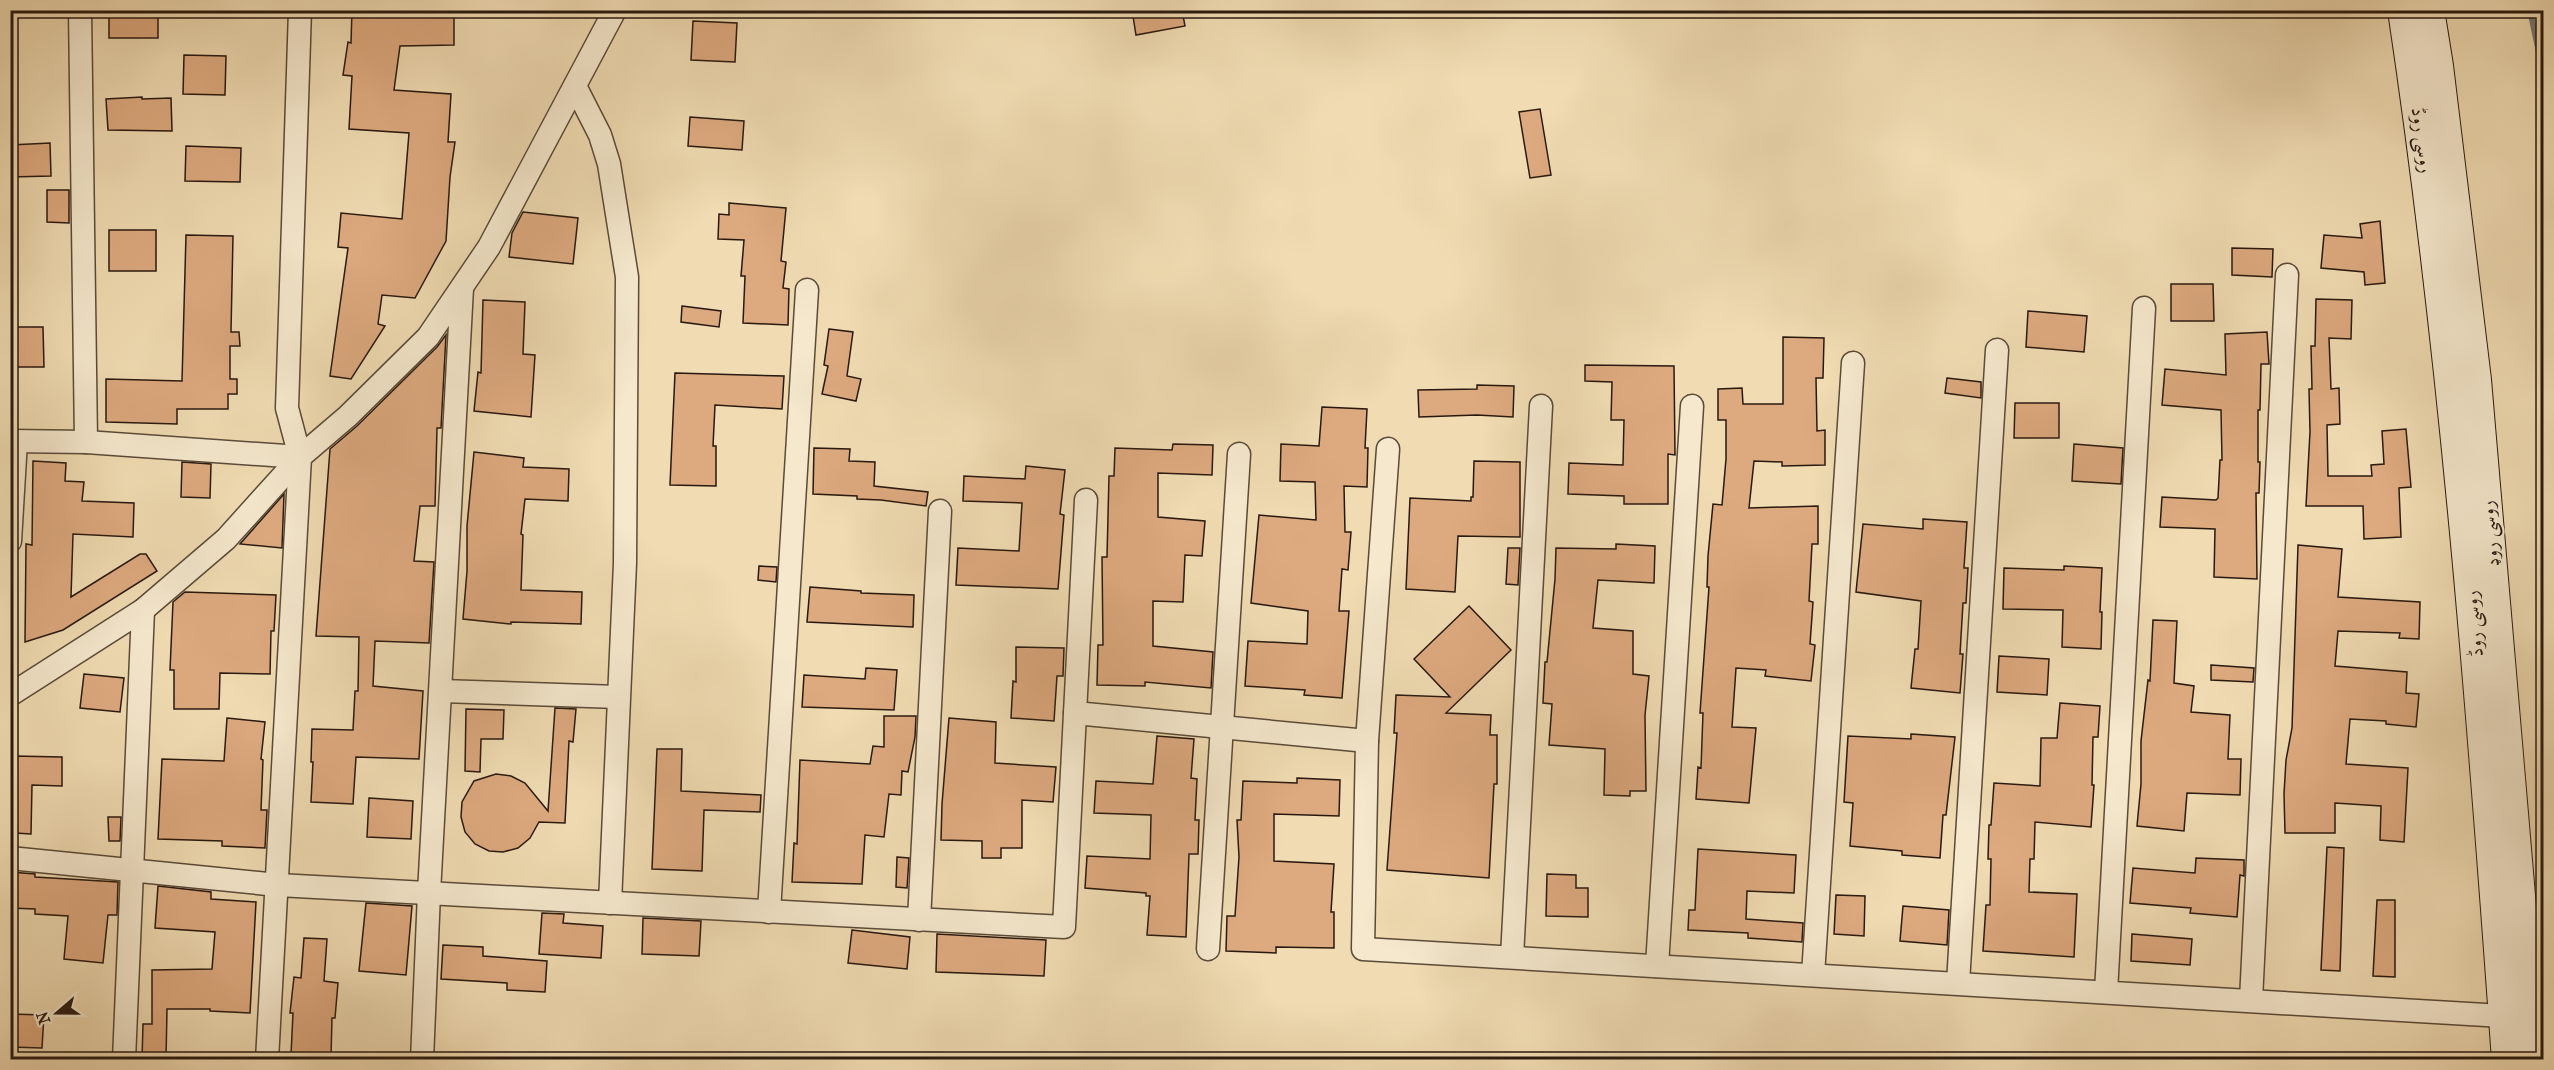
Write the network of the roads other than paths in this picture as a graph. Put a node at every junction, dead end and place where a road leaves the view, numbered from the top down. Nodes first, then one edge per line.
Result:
1 (80, 10) edge
2 (300, 10) edge
3 (615, 10) edge
4 (2404, 10) edge
5 (2428, 10) edge
6 (575, 86) junction
7 (2288, 275) dead end
8 (462, 286) junction
9 (807, 290) dead end
10 (2144, 308) dead end
11 (1997, 350) dead end
12 (1853, 363) dead end
13 (1541, 406) dead end
14 (1692, 406) dead end
15 (13, 441) edge
16 (86, 442) junction
17 (1388, 448) dead end
18 (1239, 454) dead end
19 (300, 457) junction
20 (1086, 500) dead end
21 (939, 511) dead end
22 (10, 542) edge
23 (143, 610) junction
24 (441, 691) junction
25 (10, 695) edge
26 (618, 697) junction
27 (1075, 713) junction
28 (1222, 727) junction
29 (1367, 741) junction
30 (10, 858) edge
31 (134, 869) junction
32 (278, 885) junction
33 (429, 893) junction
34 (610, 903) junction
35 (769, 912) junction
36 (919, 920) junction
37 (1208, 949) dead end
38 (1512, 957) junction
39 (1657, 966) junction
40 (1813, 975) junction
41 (1958, 983) junction
42 (2106, 992) junction
43 (2252, 1000) junction
44 (2517, 1016) junction
45 (124, 1059) edge
46 (267, 1059) edge
47 (422, 1059) edge
48 (2508, 1059) edge
49 (2533, 1059) edge

1 - 16 street
2 - 19 street
3 - 6 street
4 - 44 main road, روسی روڈ
5 - 44 main road, روسی روډ
6 - 8 street
6 - 26 street
7 - 43 street
8 - 19 street
8 - 24 street
9 - 35 street
10 - 42 street
11 - 41 street
12 - 40 street
13 - 38 street
14 - 39 street
15 - 16 street
15 - 22 street
16 - 19 street
17 - 29 street
18 - 28 street
19 - 23 street
19 - 32 street
20 - 27 street
21 - 36 street
23 - 25 street
23 - 31 street
24 - 26 street
24 - 33 street
26 - 34 street
27 - 28 street
27 - 36 street
28 - 29 street
28 - 37 street
29 - 38 street
30 - 31 street
31 - 32 street
31 - 45 street
32 - 33 street
32 - 46 street
33 - 34 street
33 - 47 street
34 - 35 street
35 - 36 street
38 - 39 street
39 - 40 street
40 - 41 street
41 - 42 street
42 - 43 street
43 - 44 street
44 - 48 main road, روسی روڈ
44 - 49 main road, روسی روډ

